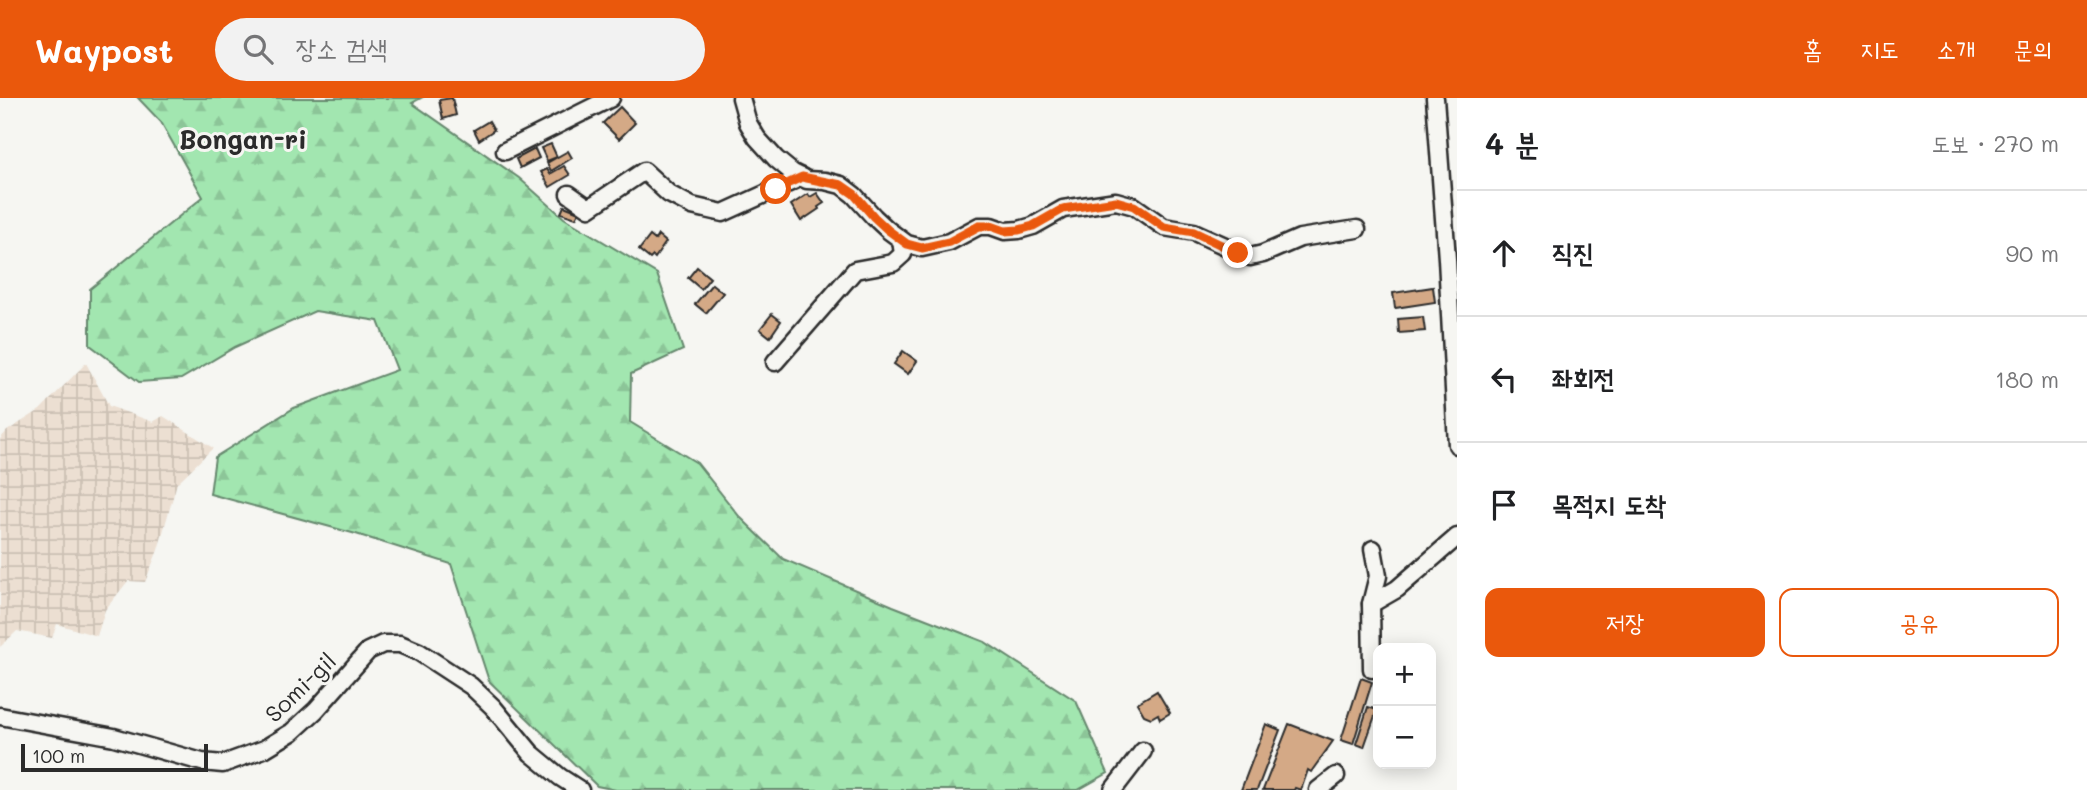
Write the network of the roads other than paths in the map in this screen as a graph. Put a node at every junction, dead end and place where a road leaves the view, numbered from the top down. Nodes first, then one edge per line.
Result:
1 (611, 98) edge
2 (741, 98) edge
3 (1435, 98) edge
4 (505, 151) dead end
5 (1457, 160) edge
6 (1440, 161) junction
7 (802, 177) junction
8 (569, 194) dead end
9 (1357, 229) dead end
10 (901, 240) junction
11 (1452, 259) edge
12 (1455, 358) edge
13 (775, 362) dead end
14 (1457, 445) edge
15 (1457, 537) edge
16 (1373, 549) dead end
17 (1371, 604) junction
18 (1372, 669) dead end
19 (0, 716) edge
20 (1143, 751) dead end
21 (1336, 776) dead end
22 (580, 790) edge
23 (1113, 790) edge
24 (1318, 790) edge

1 - 4 street
2 - 7 street
3 - 6 street
5 - 6 street
6 - 11 street
7 - 8 street
7 - 10 street
9 - 10 street
10 - 13 street
11 - 12 street
12 - 14 street
15 - 17 street
16 - 17 street
17 - 18 street
19 - 22 street, Somi-gil
20 - 23 street
21 - 24 street

